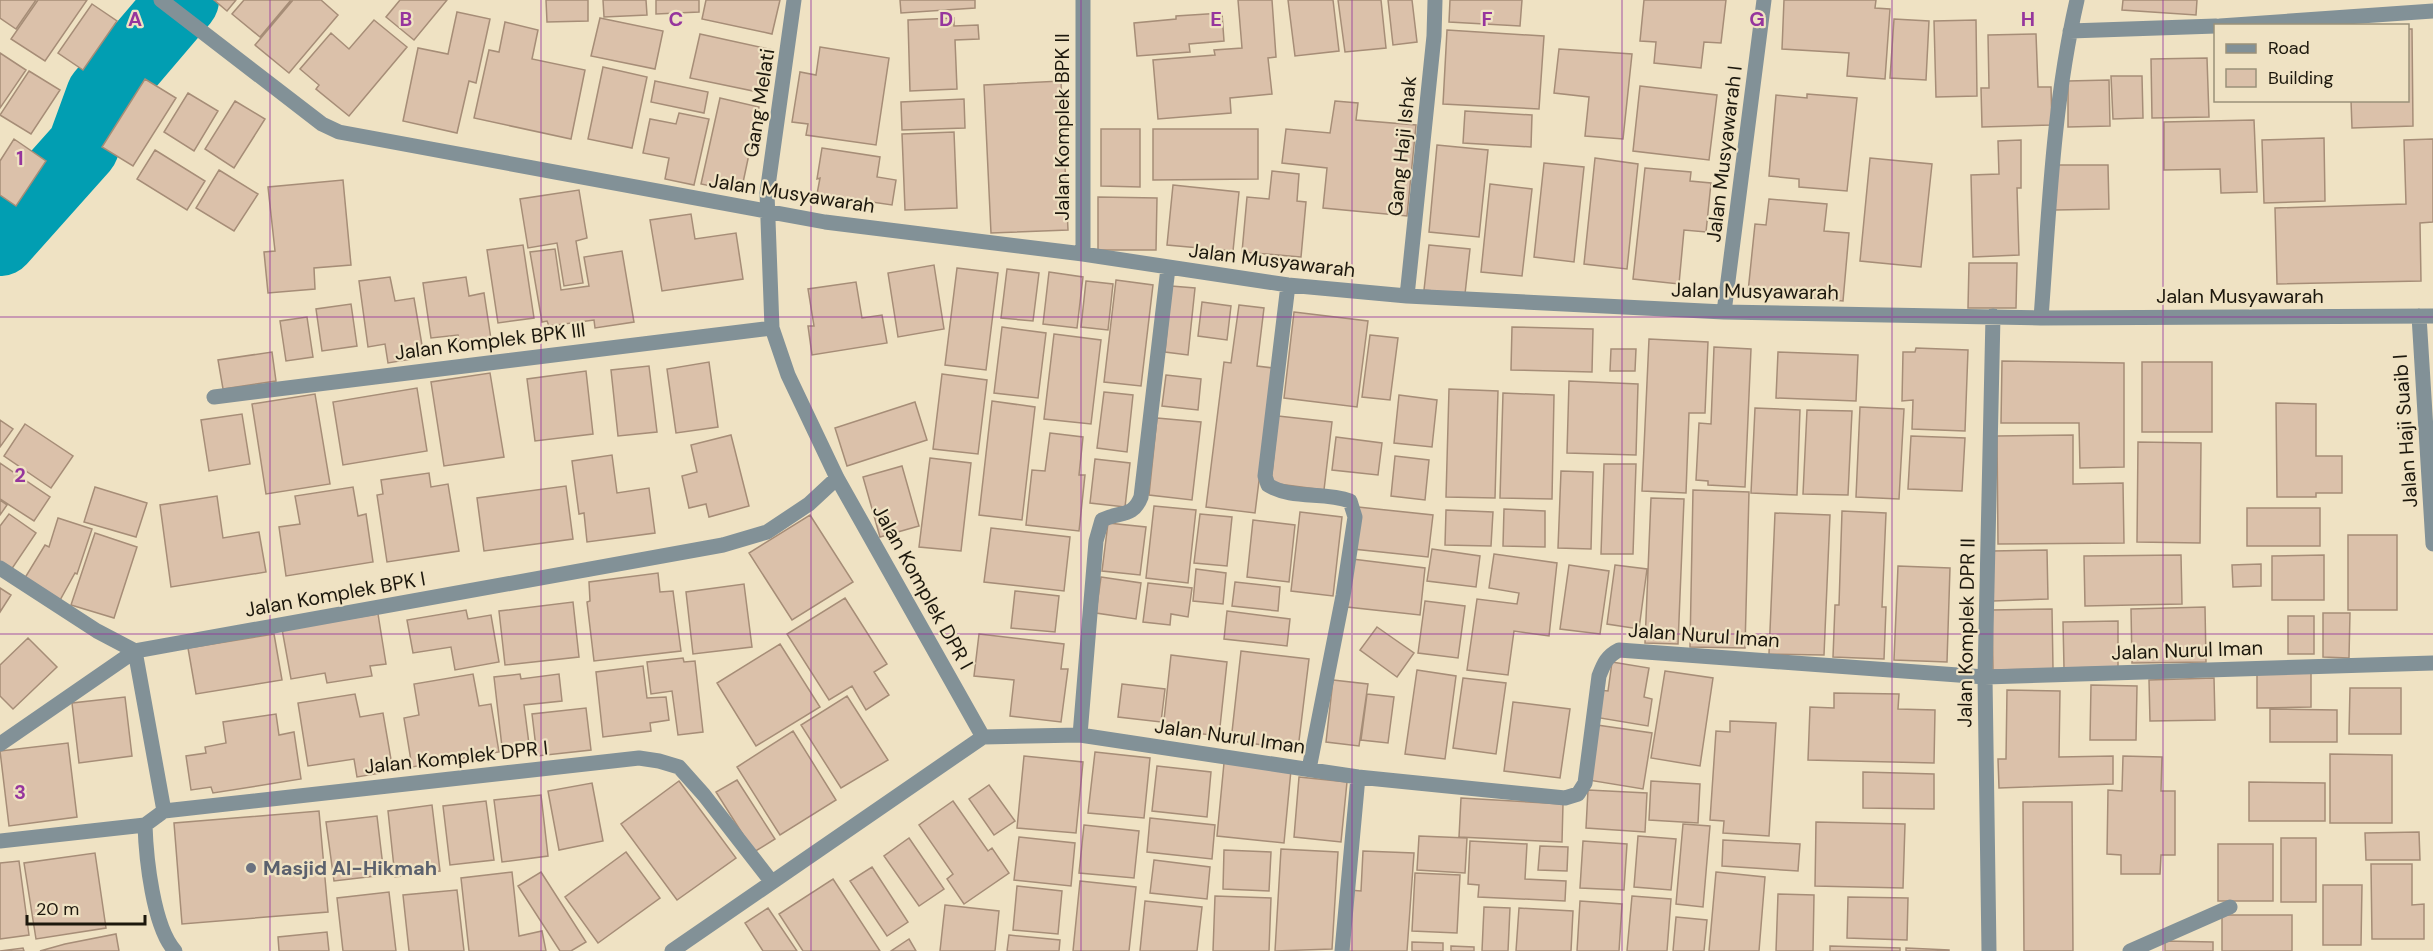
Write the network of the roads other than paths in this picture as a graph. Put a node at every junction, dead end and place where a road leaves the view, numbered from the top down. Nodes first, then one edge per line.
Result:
1 (161, 0) edge
2 (794, 0) edge
3 (1083, 0) edge
4 (1435, 0) edge
5 (1764, 0) edge
6 (2077, 0) edge
7 (2433, 12) edge
8 (2249, 24) edge
9 (2214, 26) edge
10 (2070, 31) junction
11 (768, 212) junction
12 (1083, 254) junction
13 (1168, 268) junction
14 (1288, 285) junction
15 (1407, 296) junction
16 (1725, 312) junction
17 (1993, 316) junction
18 (2426, 316) edge
19 (2041, 318) junction
20 (772, 328) junction
21 (213, 397) dead end
22 (837, 478) junction
23 (2433, 544) edge
24 (0, 568) edge
25 (135, 651) junction
26 (2433, 663) edge
27 (1985, 677) junction
28 (1080, 735) junction
29 (983, 736) junction
30 (0, 744) edge
31 (1308, 769) junction
32 (1358, 777) junction
33 (164, 811) junction
34 (145, 825) junction
35 (0, 841) edge
36 (771, 881) junction
37 (2230, 907) dead end
38 (175, 951) edge
39 (672, 951) edge
40 (1342, 951) edge
41 (1989, 951) edge
42 (2130, 951) edge

1 - 11 street, Jalan Musyawarah
2 - 11 street, Gang Melati
3 - 12 street, Jalan Komplek BPK II
4 - 15 street, Gang Haji Ishak
5 - 16 street, Jalan Musyawarah I
6 - 10 street
7 - 8 street
9 - 10 street
10 - 19 street
11 - 12 street, Jalan Musyawarah
11 - 20 street, Jalan Komplek DPR I
12 - 13 street, Jalan Musyawarah
13 - 14 street, Jalan Musyawarah
13 - 28 street
14 - 15 street, Jalan Musyawarah
14 - 31 street
15 - 16 street, Jalan Musyawarah
16 - 17 street, Jalan Musyawarah
17 - 19 street, Jalan Musyawarah
17 - 27 street, Jalan Komplek DPR II
18 - 19 street, Jalan Musyawarah
18 - 23 street, Jalan Haji Suaib I
20 - 21 street, Jalan Komplek BPK III
20 - 22 street, Jalan Komplek DPR I
22 - 25 street, Jalan Komplek BPK I
22 - 29 street, Jalan Komplek DPR I
24 - 25 street
25 - 30 street
25 - 33 street
26 - 27 street, Jalan Nurul Iman
27 - 32 street, Jalan Nurul Iman
27 - 41 street, Jalan Komplek DPR II
28 - 29 street, Jalan Nurul Iman
28 - 31 street, Jalan Nurul Iman
29 - 36 street
31 - 32 street, Jalan Nurul Iman
32 - 40 street
33 - 34 street
33 - 36 street, Jalan Komplek DPR I
34 - 35 street
34 - 38 street
36 - 39 street
37 - 42 street

